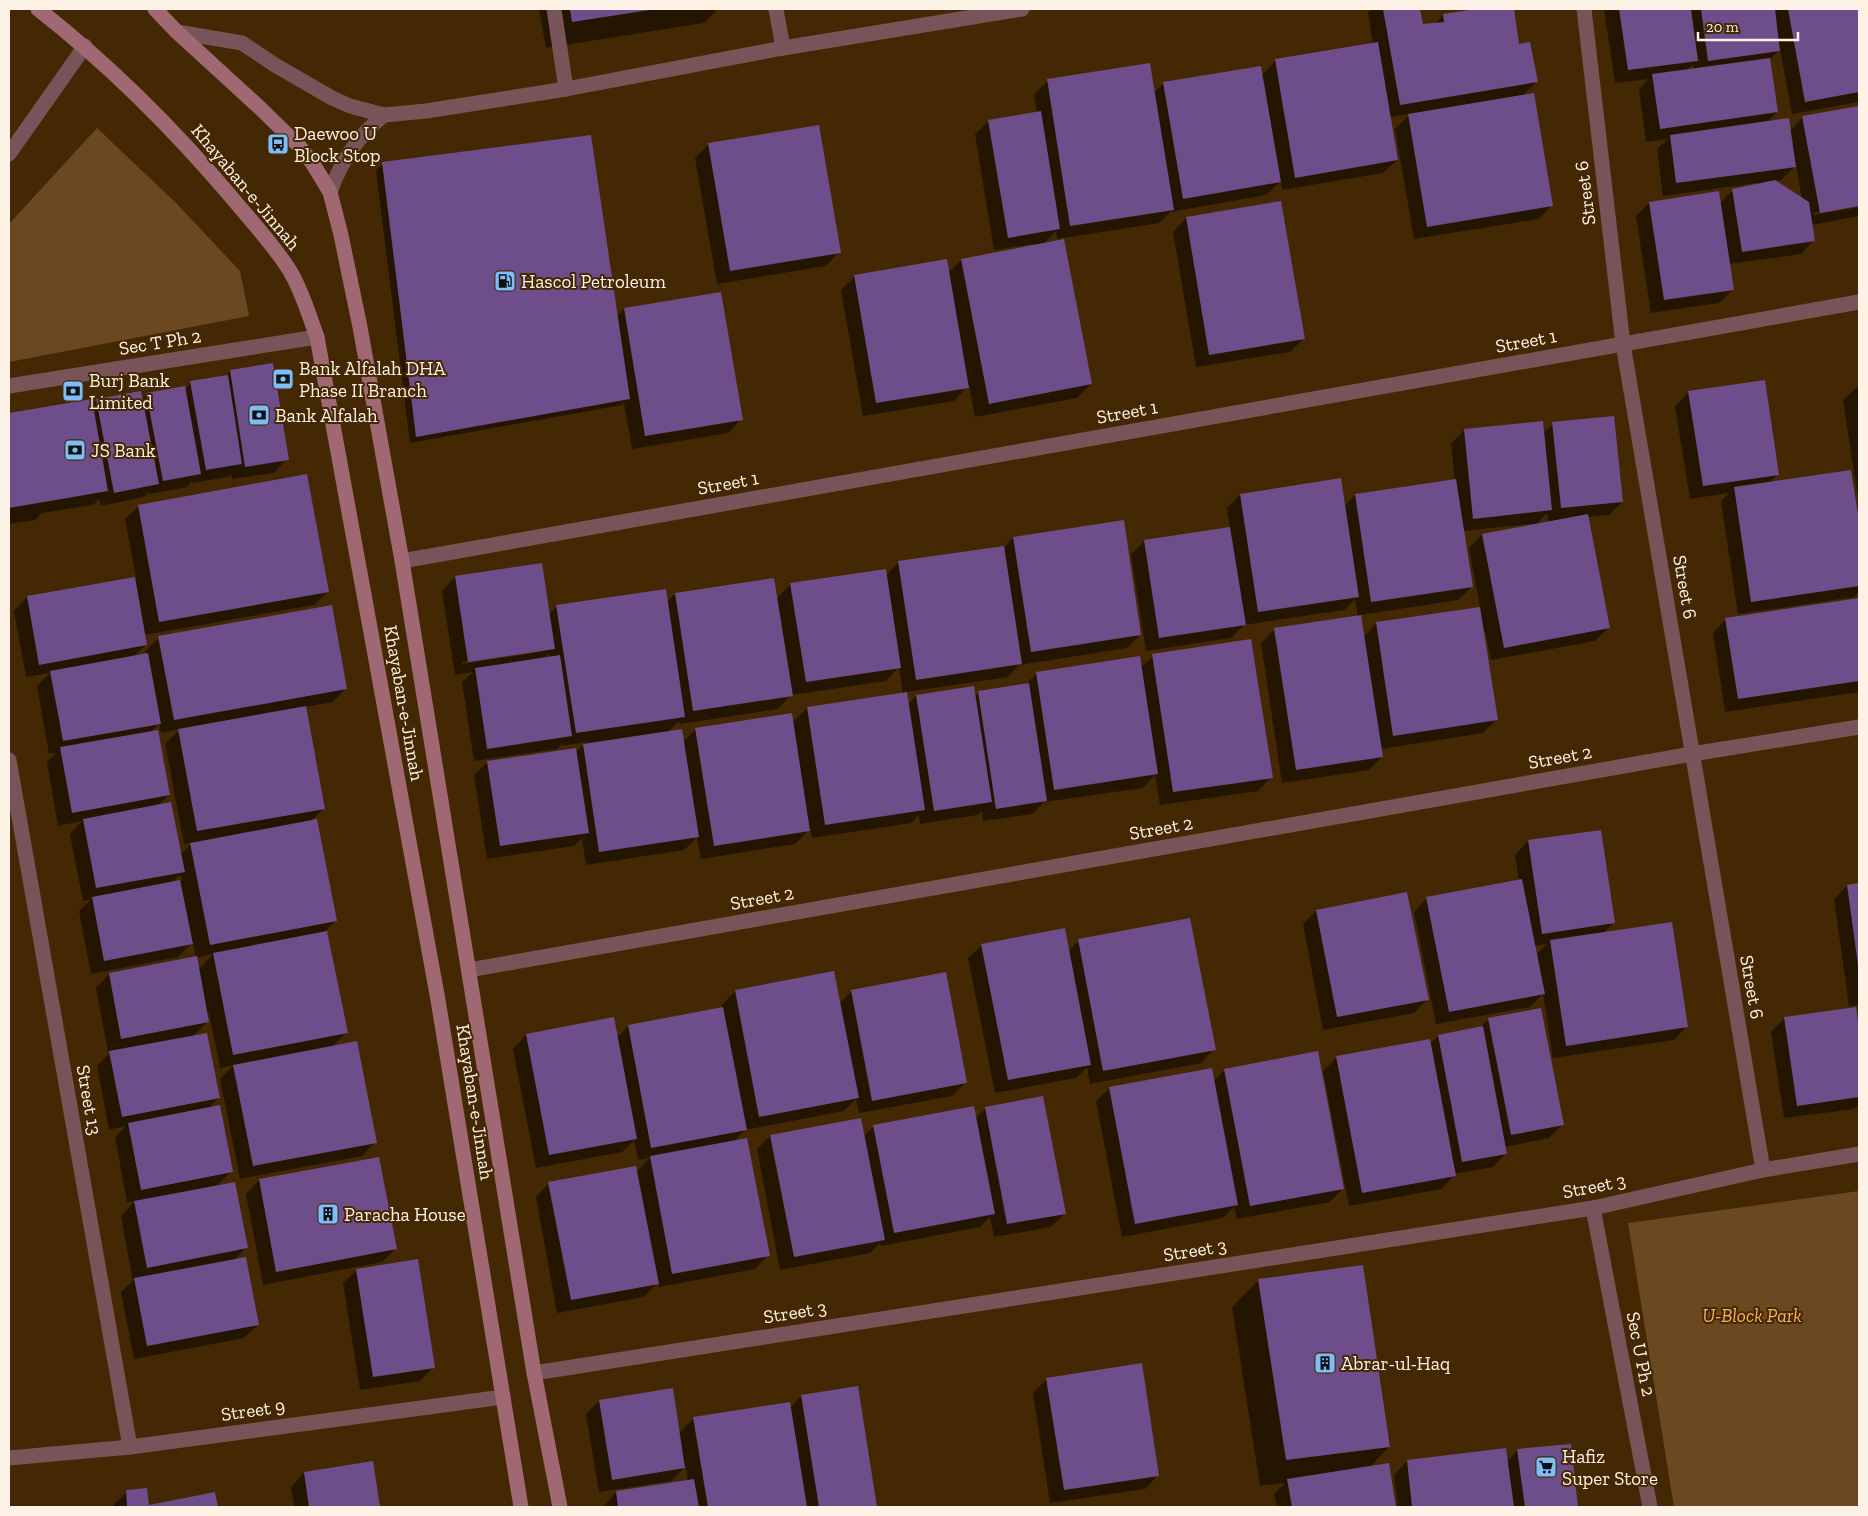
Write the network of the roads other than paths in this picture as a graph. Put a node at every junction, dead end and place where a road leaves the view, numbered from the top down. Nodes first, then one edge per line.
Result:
1 (38, 9) edge
2 (554, 9) edge
3 (776, 9) edge
4 (1022, 9) edge
5 (1584, 9) edge
6 (163, 12) edge
7 (177, 32) junction
8 (85, 46) junction
9 (783, 48) junction
10 (566, 89) junction
11 (384, 115) junction
12 (9, 154) edge
13 (330, 192) junction
14 (1859, 302) edge
15 (317, 337) junction
16 (1623, 344) junction
17 (9, 386) edge
18 (402, 562) junction
19 (1859, 727) edge
20 (1692, 754) junction
21 (9, 760) edge
22 (469, 970) junction
23 (1859, 1154) edge
24 (1763, 1170) junction
25 (1593, 1208) junction
26 (534, 1373) junction
27 (503, 1397) junction
28 (130, 1447) junction
29 (9, 1458) edge
30 (521, 1507) edge
31 (560, 1507) edge
32 (1650, 1507) edge

1 - 8 main road, Khayaban-e-Jinnah
2 - 10 street
3 - 9 street
4 - 9 street
5 - 16 street, Street 6
6 - 7 main road, Khayaban-e-Jinnah
7 - 11 street
7 - 13 main road, Khayaban-e-Jinnah
8 - 12 street
8 - 15 main road, Khayaban-e-Jinnah
9 - 10 street
10 - 11 street
11 - 13 street
13 - 18 main road, Khayaban-e-Jinnah
14 - 16 street, Street 1
15 - 17 street, Sec T Ph 2
15 - 27 main road, Khayaban-e-Jinnah
16 - 18 street, Street 1
16 - 20 street, Street 6
18 - 22 main road, Khayaban-e-Jinnah
19 - 20 street, Street 2
20 - 22 street, Street 2
20 - 24 street, Street 6
21 - 28 street, Street 13
22 - 26 main road, Khayaban-e-Jinnah
23 - 24 street, Street 3
24 - 25 street, Street 3
25 - 26 street, Street 3
25 - 32 street, Sec U Ph 2
26 - 31 main road, Khayaban-e-Jinnah
27 - 28 street, Street 9
27 - 30 main road, Khayaban-e-Jinnah
28 - 29 street, Street 9

